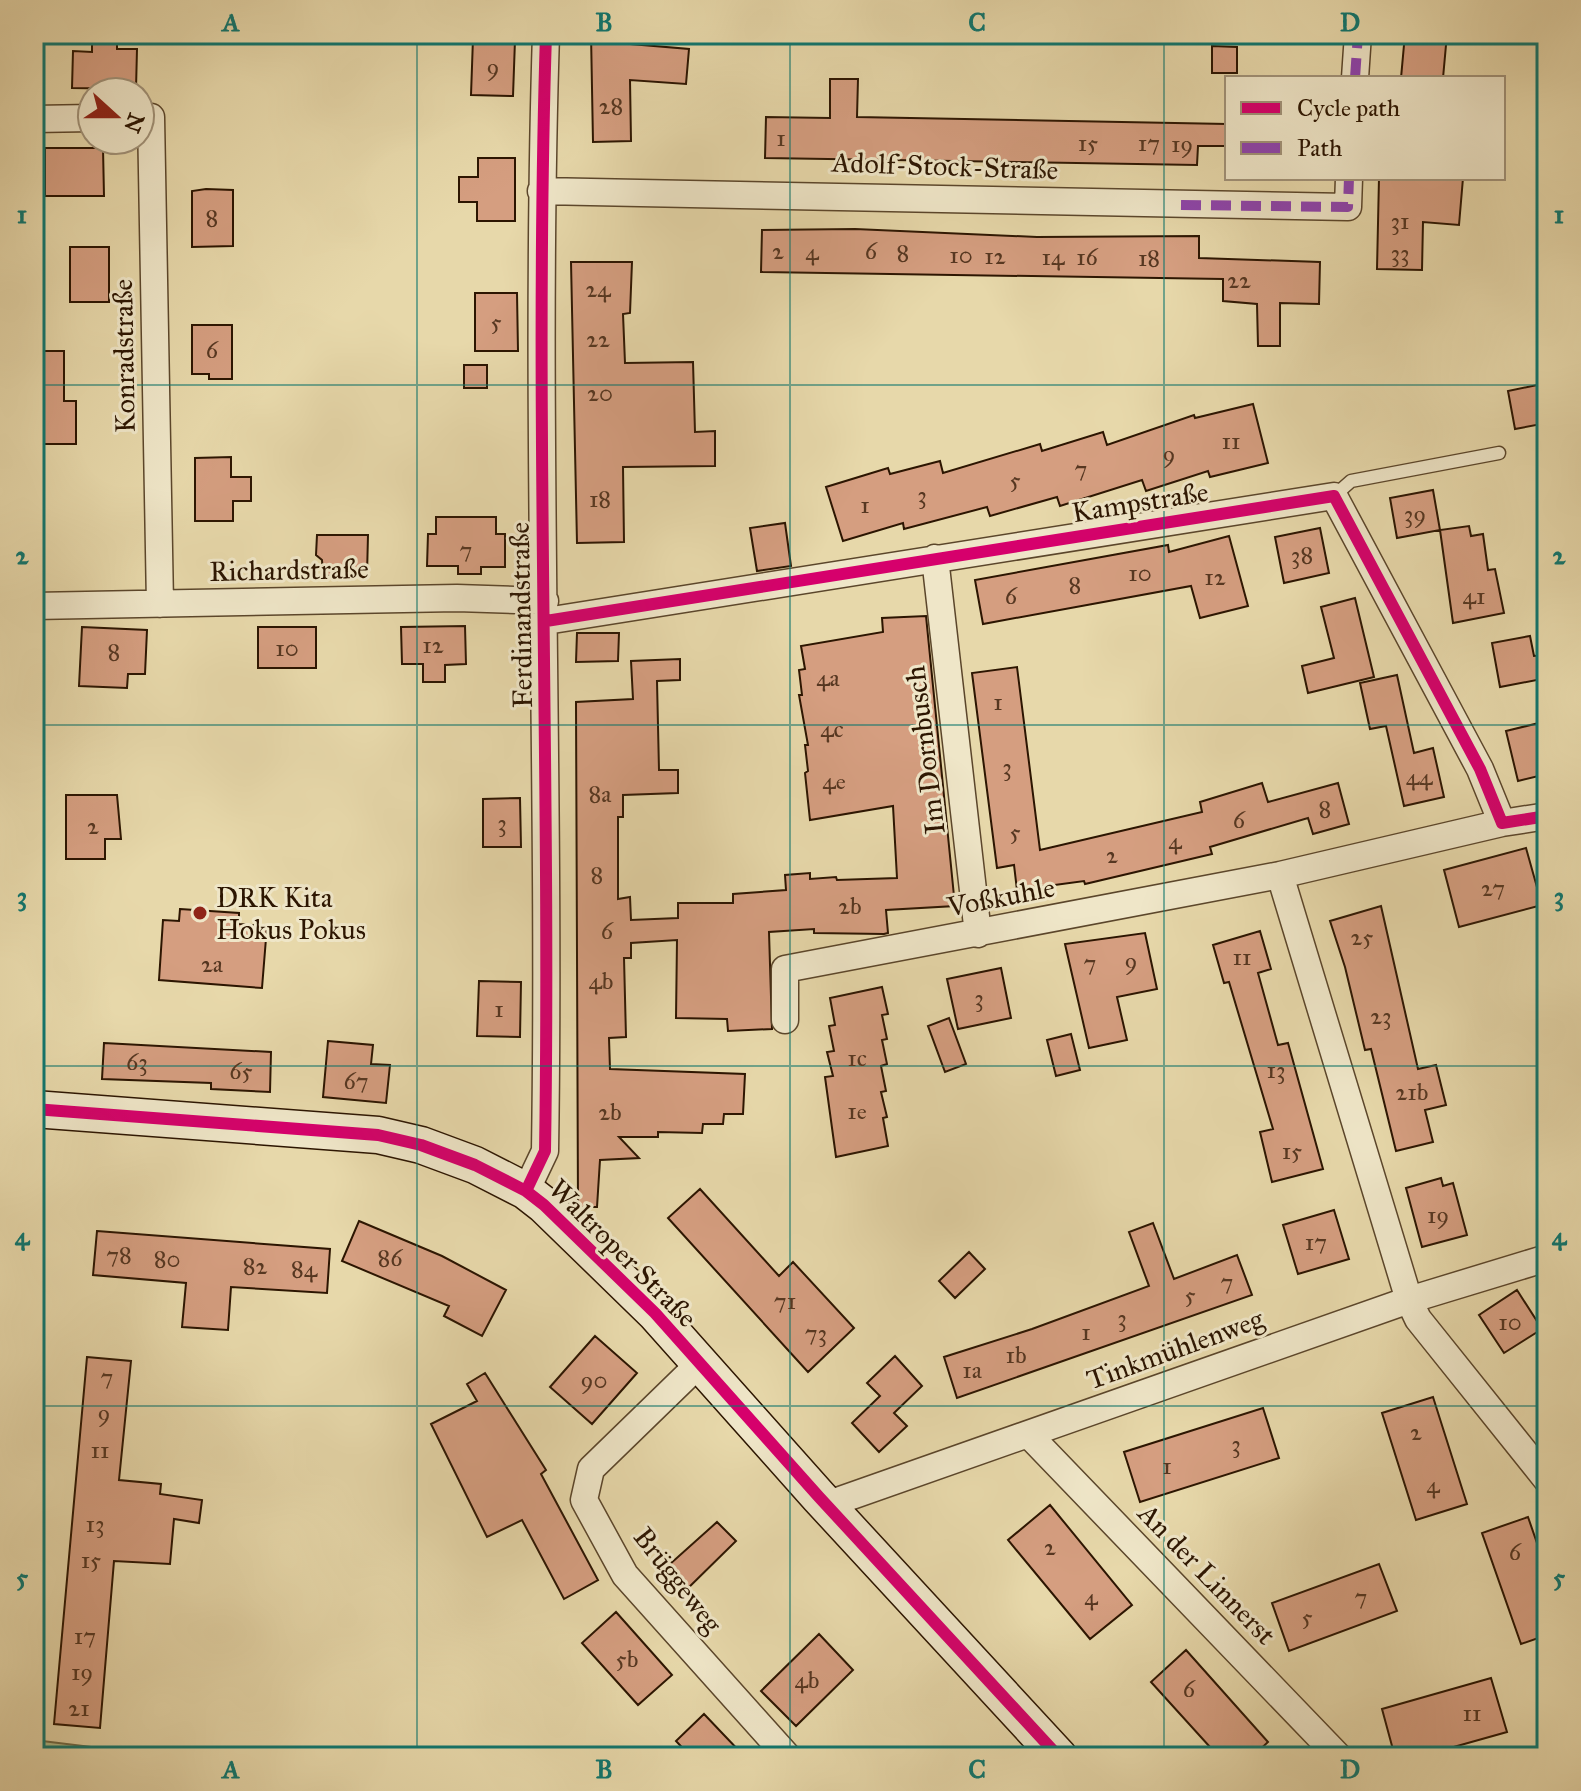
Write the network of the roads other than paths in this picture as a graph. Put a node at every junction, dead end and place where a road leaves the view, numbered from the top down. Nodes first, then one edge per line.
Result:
1 (546, 34) edge
2 (1358, 34) edge
3 (1355, 76) edge
4 (76, 118) edge
5 (34, 119) edge
6 (152, 156) edge
7 (1349, 180) edge
8 (541, 191) junction
9 (1499, 453) dead end
10 (1334, 496) junction
11 (935, 558) junction
12 (160, 604) junction
13 (34, 606) edge
14 (545, 611) junction
15 (1547, 816) edge
16 (1502, 823) junction
17 (1280, 875) junction
18 (978, 934) junction
19 (785, 1020) dead end
20 (34, 1109) edge
21 (526, 1191) junction
22 (1547, 1258) edge
23 (1409, 1300) junction
24 (698, 1365) junction
25 (1029, 1435) junction
26 (1547, 1480) edge
27 (826, 1505) junction
28 (788, 1757) edge
29 (1059, 1757) edge
30 (1339, 1757) edge

1 - 8 street, Ferdinandstraße
2 - 3 street
4 - 5 street
6 - 12 street, Konradstraße
7 - 8 street, Adolf-Stock-Straße
8 - 14 street, Ferdinandstraße
9 - 10 lane
10 - 11 street, Kampstraße
10 - 16 street
11 - 14 street, Kampstraße
11 - 18 street, Im Dornbusch
12 - 13 street, Richardstraße
12 - 14 street, Richardstraße
14 - 21 street, Ferdinandstraße
15 - 16 street
16 - 17 street, Voßkuhle
17 - 18 street, Voßkuhle
17 - 23 street
18 - 19 street, Voßkuhle
20 - 21 main road, Waltroper Straße
21 - 24 main road, Waltroper Straße
22 - 23 street, Tinkmühlenweg
23 - 25 street, Tinkmühlenweg
23 - 26 street
24 - 27 main road, Waltroper Straße
24 - 28 street, Brüggeweg
25 - 27 street, Tinkmühlenweg
25 - 30 street, An der Linnerst
27 - 29 main road, Waltroper Straße

